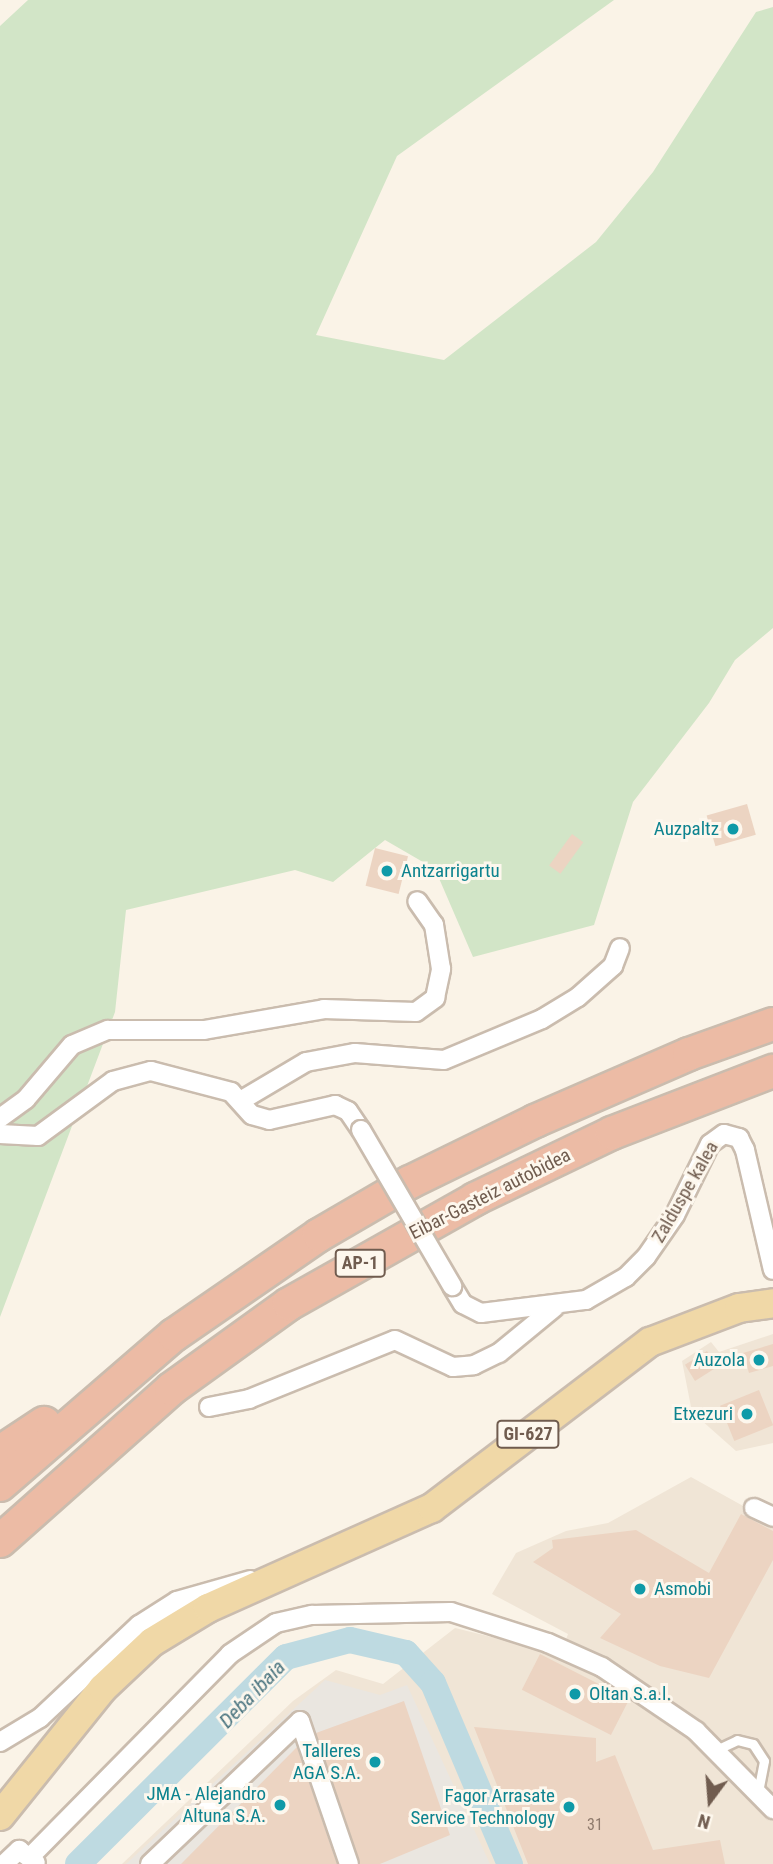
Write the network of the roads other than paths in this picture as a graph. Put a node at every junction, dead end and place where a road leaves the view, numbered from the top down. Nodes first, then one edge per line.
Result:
1 (417, 901) dead end
2 (620, 948) dead end
3 (773, 1024) edge
4 (773, 1072) edge
5 (242, 1100) junction
6 (0, 1118) edge
7 (0, 1134) edge
8 (773, 1270) edge
9 (773, 1303) edge
10 (555, 1307) junction
11 (108, 1387) junction
12 (209, 1408) dead end
13 (0, 1452) edge
14 (0, 1485) edge
15 (754, 1508) dead end
16 (773, 1517) edge
17 (0, 1541) edge
18 (285, 1574) junction
19 (0, 1742) edge
20 (716, 1750) junction
21 (757, 1794) junction
22 (773, 1809) edge
23 (0, 1816) edge
24 (4, 1857) edge
25 (34, 1859) edge
26 (150, 1864) edge
27 (349, 1864) edge

1 - 6 street
2 - 5 street
3 - 11 highway, AP-1
4 - 17 highway, Eibar-Gasteiz autobidea / AP-1
5 - 7 street
5 - 10 street, bridge
8 - 10 street, Zalduspe kalea
9 - 18 main road, GI-627
10 - 12 street
11 - 13 highway
11 - 14 highway, AP-1
15 - 16 street
18 - 19 street
18 - 23 main road, GI-627
20 - 21 street
20 - 21 lane
20 - 25 street
21 - 22 street
24 - 25 street
26 - 27 street

